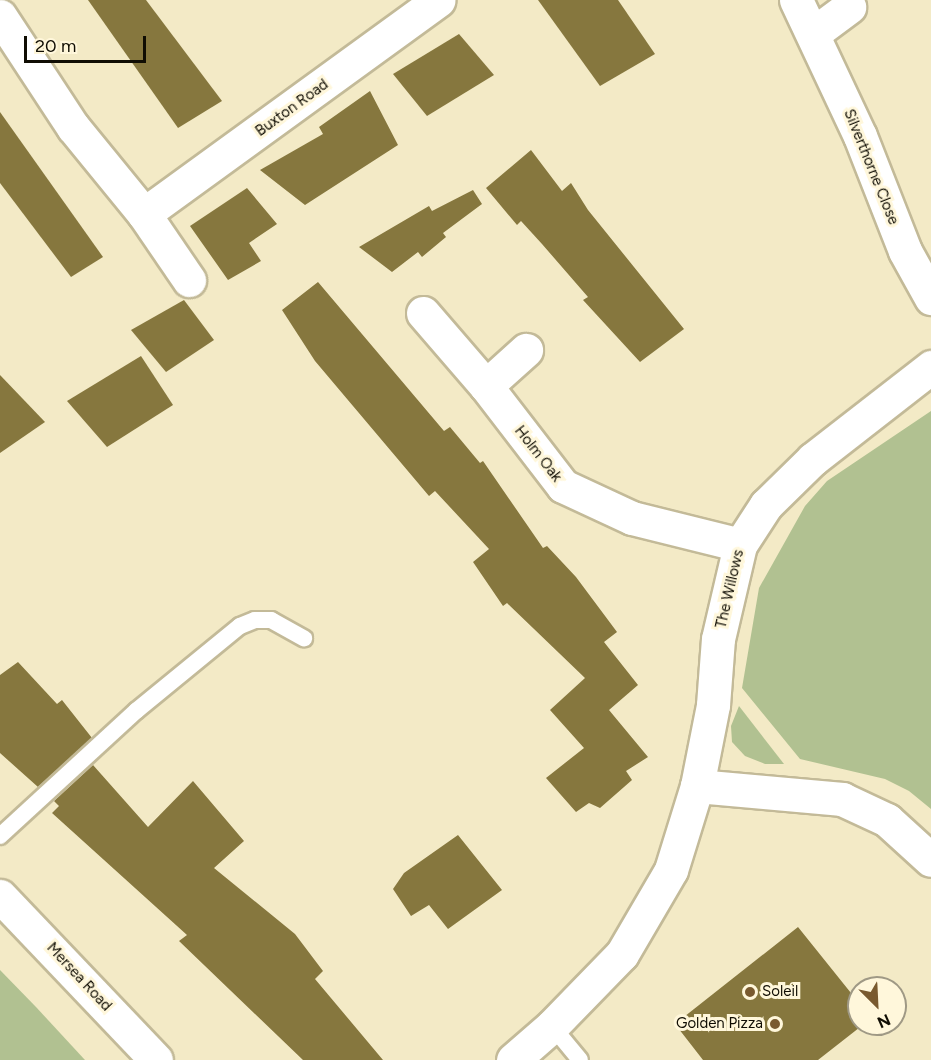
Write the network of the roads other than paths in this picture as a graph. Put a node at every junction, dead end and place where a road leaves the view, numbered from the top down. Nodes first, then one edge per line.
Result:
1 (440, 0) edge
2 (796, 0) edge
3 (849, 7) dead end
4 (0, 16) edge
5 (814, 33) junction
6 (144, 214) junction
7 (189, 280) dead end
8 (931, 298) edge
9 (423, 313) dead end
10 (526, 350) dead end
11 (931, 367) edge
12 (486, 386) junction
13 (740, 545) junction
14 (304, 638) dead end
15 (697, 786) junction
16 (0, 836) edge
17 (931, 861) edge
18 (0, 896) edge
19 (552, 1026) junction
20 (156, 1060) edge
21 (513, 1060) edge
22 (580, 1060) edge

1 - 6 street, Buxton Road
2 - 5 street, Silverthorne Close
3 - 5 street
4 - 6 street
5 - 8 street, Silverthorne Close
6 - 7 street
9 - 12 street, Holm Oak
10 - 12 street
11 - 13 street, The Willows
12 - 13 street, Holm Oak
13 - 15 street, The Willows
14 - 16 lane
15 - 17 street
15 - 19 street, The Willows
18 - 20 street, Mersea Road
19 - 21 street, The Willows
19 - 22 lane

